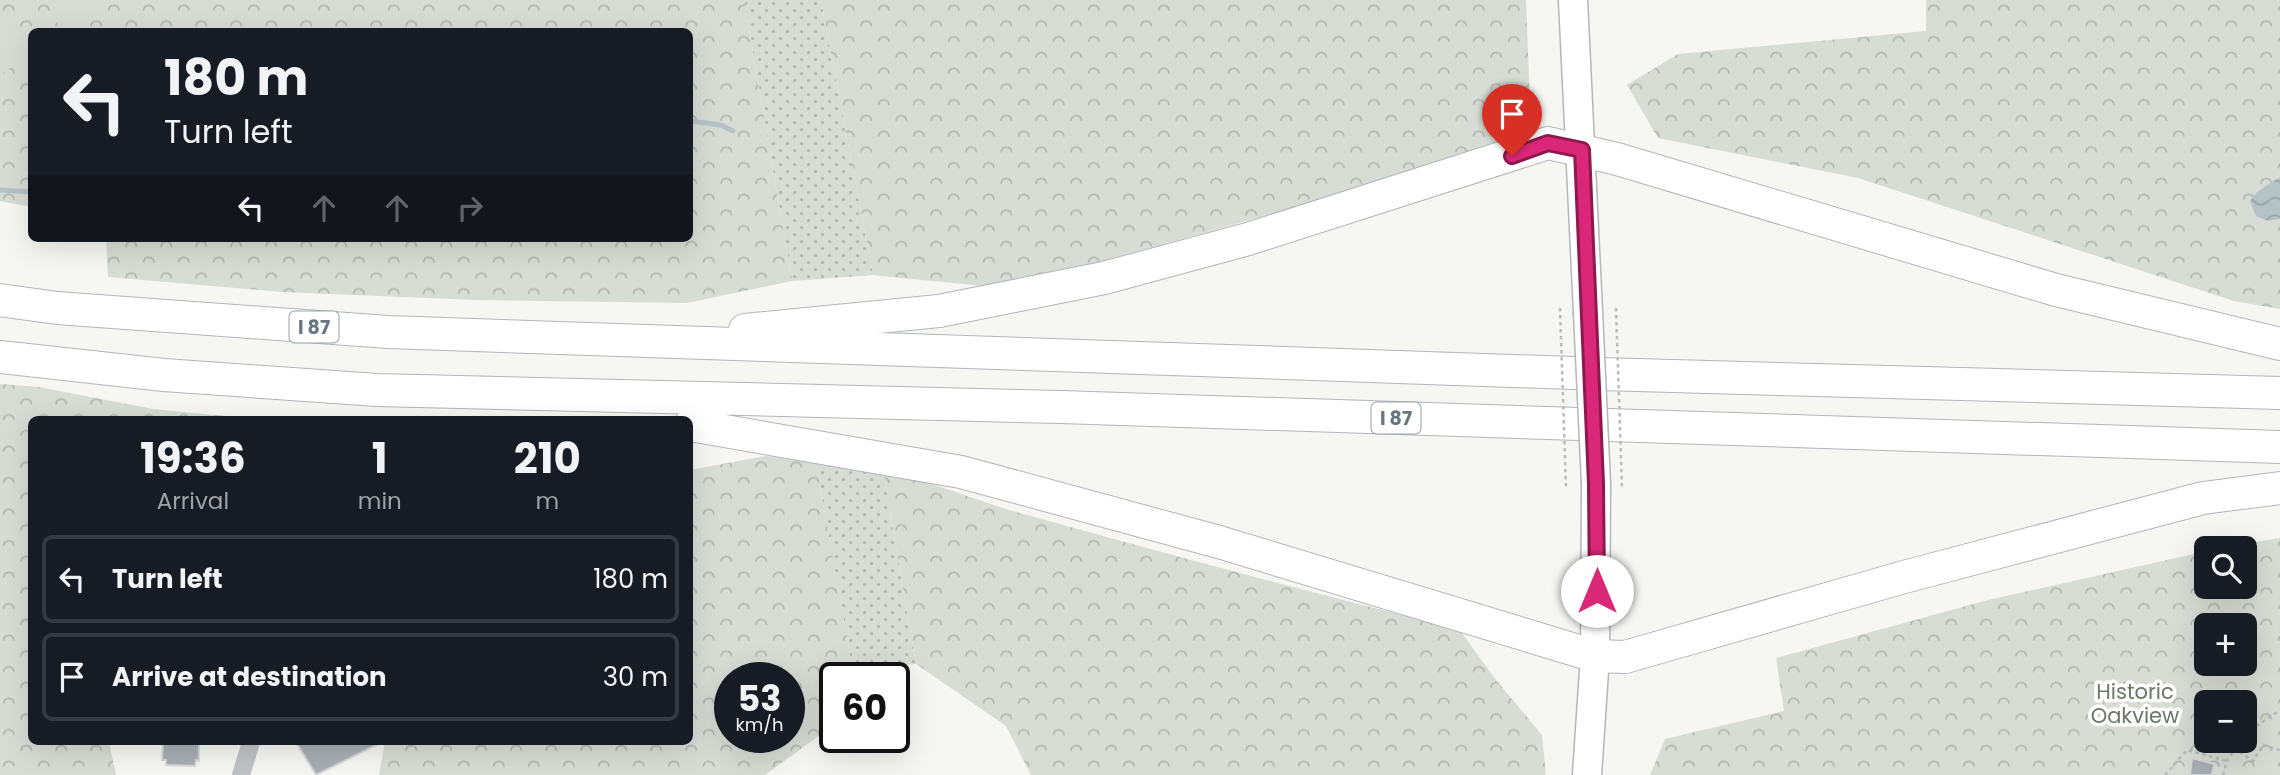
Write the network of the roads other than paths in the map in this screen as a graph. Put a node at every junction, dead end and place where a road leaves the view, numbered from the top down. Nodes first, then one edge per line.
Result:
1 (1573, 0) edge
2 (1582, 150) junction
3 (0, 300) edge
4 (629, 341) junction
5 (2280, 344) edge
6 (0, 357) edge
7 (2280, 393) edge
8 (513, 394) junction
9 (637, 416) edge
10 (693, 426) edge
11 (2280, 447) edge
12 (2280, 488) edge
13 (1595, 656) junction
14 (250, 745) edge
15 (241, 775) edge
16 (1587, 775) edge

1 - 2 main road
2 - 4 highway
2 - 5 highway
2 - 13 main road, bridge
3 - 4 highway, I 87
4 - 7 highway, I 87
6 - 8 highway, I 87
8 - 9 highway
8 - 11 highway, I 87
10 - 13 highway
12 - 13 highway
13 - 16 main road
14 - 15 street

